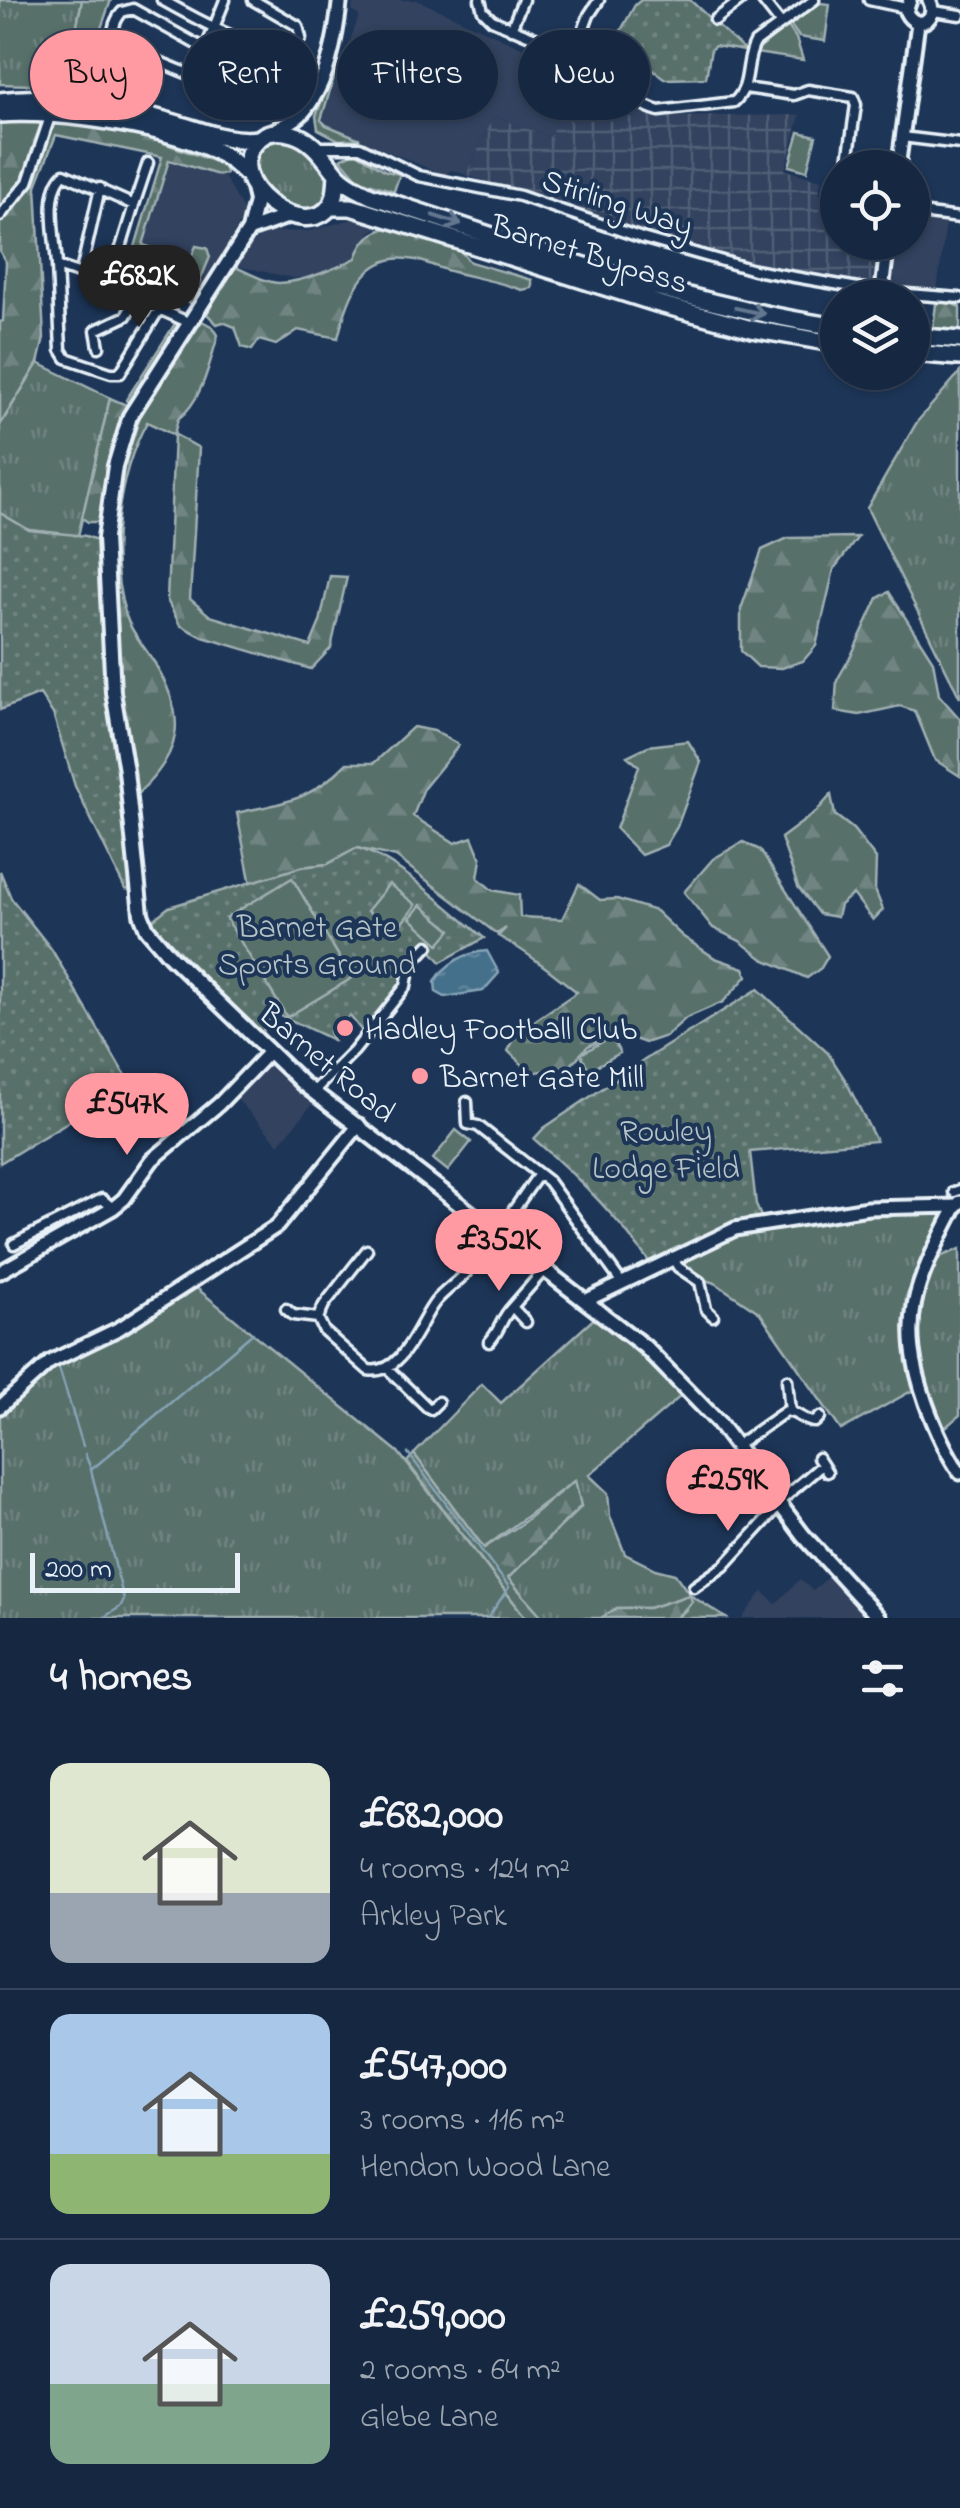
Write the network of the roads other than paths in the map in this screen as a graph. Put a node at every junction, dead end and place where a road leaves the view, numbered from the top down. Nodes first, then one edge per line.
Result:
1 (162, 0) edge
2 (225, 0) edge
3 (253, 0) edge
4 (340, 0) edge
5 (480, 0) edge
6 (523, 0) edge
7 (599, 0) edge
8 (741, 0) edge
9 (762, 0) edge
10 (814, 0) edge
11 (869, 0) edge
12 (908, 4) edge
13 (931, 6) edge
14 (960, 15) edge
15 (715, 20) dead end
16 (918, 23) junction
17 (780, 24) junction
18 (511, 28) junction
19 (215, 29) junction
20 (583, 30) edge
21 (518, 31) edge
22 (183, 36) edge
23 (183, 71) edge
24 (317, 84) edge
25 (745, 88) junction
26 (0, 101) edge
27 (30, 104) edge
28 (650, 108) edge
29 (30, 110) edge
30 (0, 114) edge
31 (49, 120) edge
32 (96, 120) edge
33 (159, 120) edge
34 (293, 120) edge
35 (303, 120) edge
36 (276, 130) junction
37 (902, 137) junction
38 (258, 139) junction
39 (310, 143) junction
40 (960, 144) edge
41 (344, 147) junction
42 (849, 150) edge
43 (900, 150) edge
44 (148, 163) dead end
45 (336, 172) junction
46 (250, 181) junction
47 (100, 188) junction
48 (134, 205) junction
49 (330, 207) junction
50 (930, 214) edge
51 (0, 216) edge
52 (292, 216) junction
53 (960, 218) edge
54 (249, 230) junction
55 (57, 266) junction
56 (80, 272) junction
57 (820, 282) edge
58 (110, 284) junction
59 (930, 297) edge
60 (960, 298) edge
61 (136, 299) junction
62 (160, 308) junction
63 (190, 323) junction
64 (820, 324) edge
65 (930, 338) edge
66 (820, 340) edge
67 (960, 340) edge
68 (99, 347) dead end
69 (930, 355) edge
70 (960, 356) edge
71 (428, 946) dead end
72 (268, 1052) junction
73 (314, 1092) junction
74 (467, 1102) dead end
75 (359, 1124) junction
76 (539, 1174) junction
77 (958, 1197) edge
78 (113, 1208) junction
79 (498, 1232) junction
80 (14, 1244) dead end
81 (367, 1250) dead end
82 (672, 1257) junction
83 (545, 1269) junction
84 (0, 1272) edge
85 (622, 1283) junction
86 (585, 1301) junction
87 (512, 1307) junction
88 (286, 1309) dead end
89 (713, 1316) dead end
90 (318, 1318) junction
91 (526, 1322) dead end
92 (489, 1342) dead end
93 (387, 1368) junction
94 (787, 1380) dead end
95 (438, 1402) dead end
96 (0, 1407) edge
97 (790, 1412) junction
98 (820, 1417) dead end
99 (736, 1446) junction
100 (822, 1465) dead end
101 (960, 1473) edge
102 (779, 1504) junction
103 (694, 1587) dead end
104 (879, 1618) edge

1 - 19 street
2 - 19 street
3 - 19 street
4 - 24 main road
5 - 18 street
6 - 18 street
7 - 20 street
8 - 15 street
9 - 17 street
10 - 17 street
11 - 12 street
12 - 16 street
13 - 14 street
13 - 16 street
16 - 37 street
17 - 25 street
18 - 21 street
22 - 23 street
25 - 28 street
25 - 42 street
26 - 27 highway
29 - 30 highway
31 - 51 street
32 - 46 highway
33 - 38 highway
34 - 36 main road
35 - 39 main road
36 - 38 highway
36 - 39 highway
37 - 40 street
37 - 43 street
38 - 46 highway
39 - 41 street, Stirling Way
39 - 45 highway
41 - 45 street
41 - 57 street, Stirling Way
44 - 48 street
45 - 49 highway
45 -> 64 highway, Barnet Bypass
46 - 52 highway
46 - 54 main road, Barnet Road
47 - 48 street
47 - 55 street
47 - 56 street
48 - 58 street
49 - 52 highway
49 - 66 highway, Barnet Bypass
50 - 53 street
52 - 54 main road
54 - 63 main road, Barnet Road
55 - 56 street
55 - 62 street
56 - 58 street
58 - 61 street
59 - 60 street, Stirling Way
61 - 62 street
61 - 68 street
62 - 63 street
63 - 72 main road, Barnet Road
65 - 67 highway
69 - 70 highway
71 - 73 street
72 - 73 main road, Barnet Road
72 - 78 street
73 - 75 main road, Barnet Road
74 - 76 street
75 - 79 main road, Barnet Road
75 - 96 street
76 - 79 street
76 - 85 street
77 - 82 street
77 - 101 street
78 - 80 street
78 - 84 street
79 - 83 main road, Barnet Road
79 - 93 street
81 - 90 street
82 - 85 street
82 - 89 street
83 - 86 main road, Barnet Road
83 - 87 street
85 - 86 street
86 - 99 main road, Barnet Road
87 - 91 street
87 - 92 street
88 - 90 street
90 - 93 street
93 - 95 street
94 - 97 street
97 - 98 street
97 - 99 street
99 - 102 main road, Barnet Road
100 - 102 street
102 - 103 street
102 - 104 main road, Barnet Road

